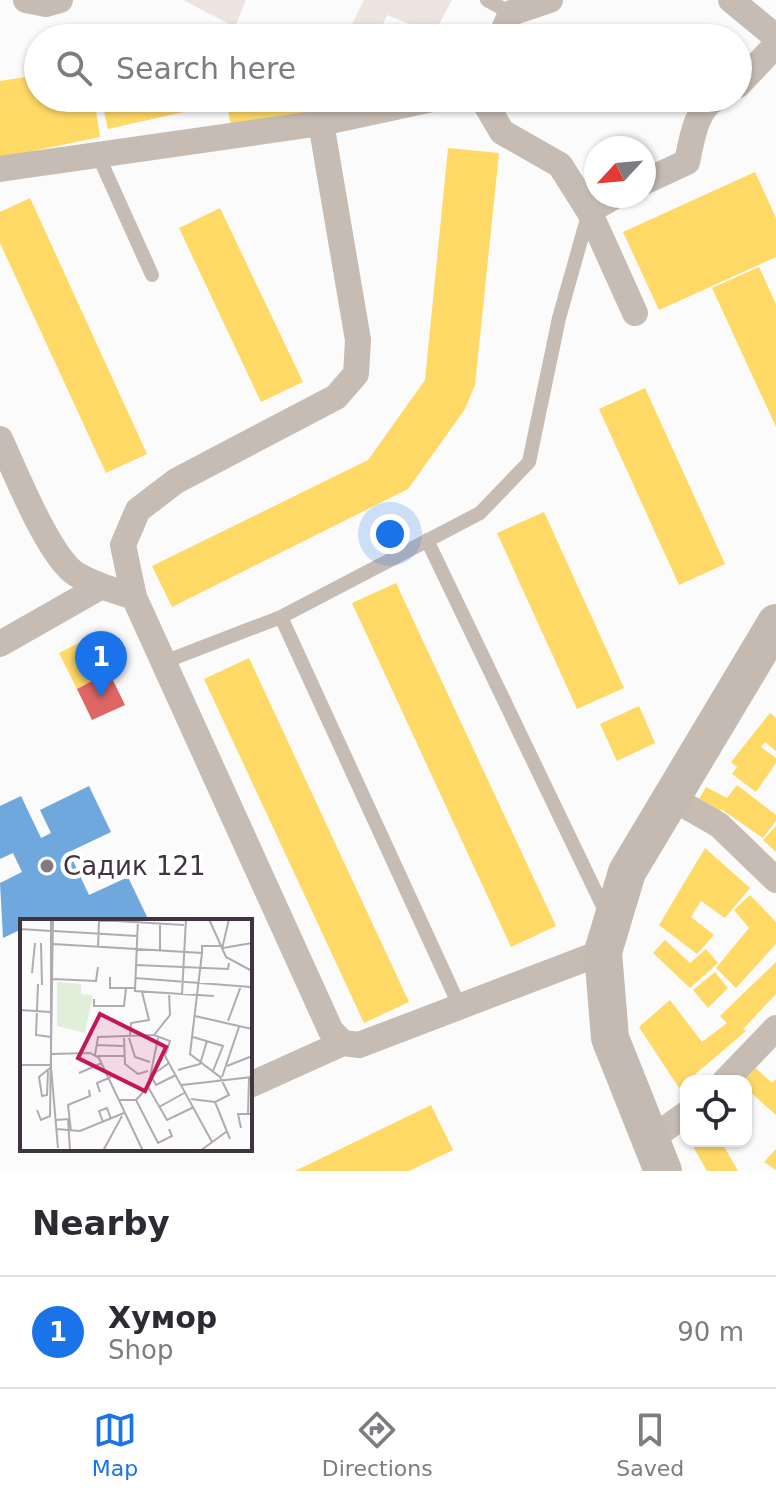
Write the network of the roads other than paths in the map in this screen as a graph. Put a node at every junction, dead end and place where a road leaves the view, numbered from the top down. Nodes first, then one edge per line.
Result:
1 (26, 0) edge
2 (60, 0) edge
3 (487, 0) edge
4 (550, 0) edge
5 (731, 0) edge
6 (516, 7) edge
7 (776, 37) edge
8 (776, 45) edge
9 (752, 70) edge
10 (372, 112) edge
11 (490, 112) edge
12 (703, 112) edge
13 (321, 123) junction
14 (98, 155) junction
15 (0, 169) edge
16 (656, 176) edge
17 (594, 208) edge
18 (589, 211) junction
19 (152, 275) dead end
20 (635, 313) dead end
21 (0, 439) edge
22 (427, 540) junction
23 (100, 587) junction
24 (134, 597) junction
25 (281, 617) junction
26 (776, 623) edge
27 (0, 644) edge
28 (164, 662) junction
29 (670, 797) junction
30 (776, 880) edge
31 (607, 938) junction
32 (460, 1007) junction
33 (776, 1028) edge
34 (343, 1043) junction
35 (731, 1075) edge
36 (252, 1084) edge
37 (680, 1122) edge
38 (657, 1155) edge

1 - 2 street
3 - 6 lane
4 - 6 street
5 - 7 street
8 - 9 street
10 - 13 street
11 - 18 street
12 - 16 street
13 - 14 street
13 - 24 street
14 - 15 street
14 - 19 lane
17 - 18 street
18 - 20 street
18 - 22 lane
21 - 23 street
22 - 25 lane
22 - 31 lane
23 - 24 street
23 - 27 street
24 - 28 street
25 - 28 lane
25 - 32 lane
26 - 29 street
28 - 34 street
29 - 30 street
29 - 31 street
31 - 32 street
31 - 38 street
32 - 34 street
33 - 35 street
34 - 36 street
37 - 38 street

